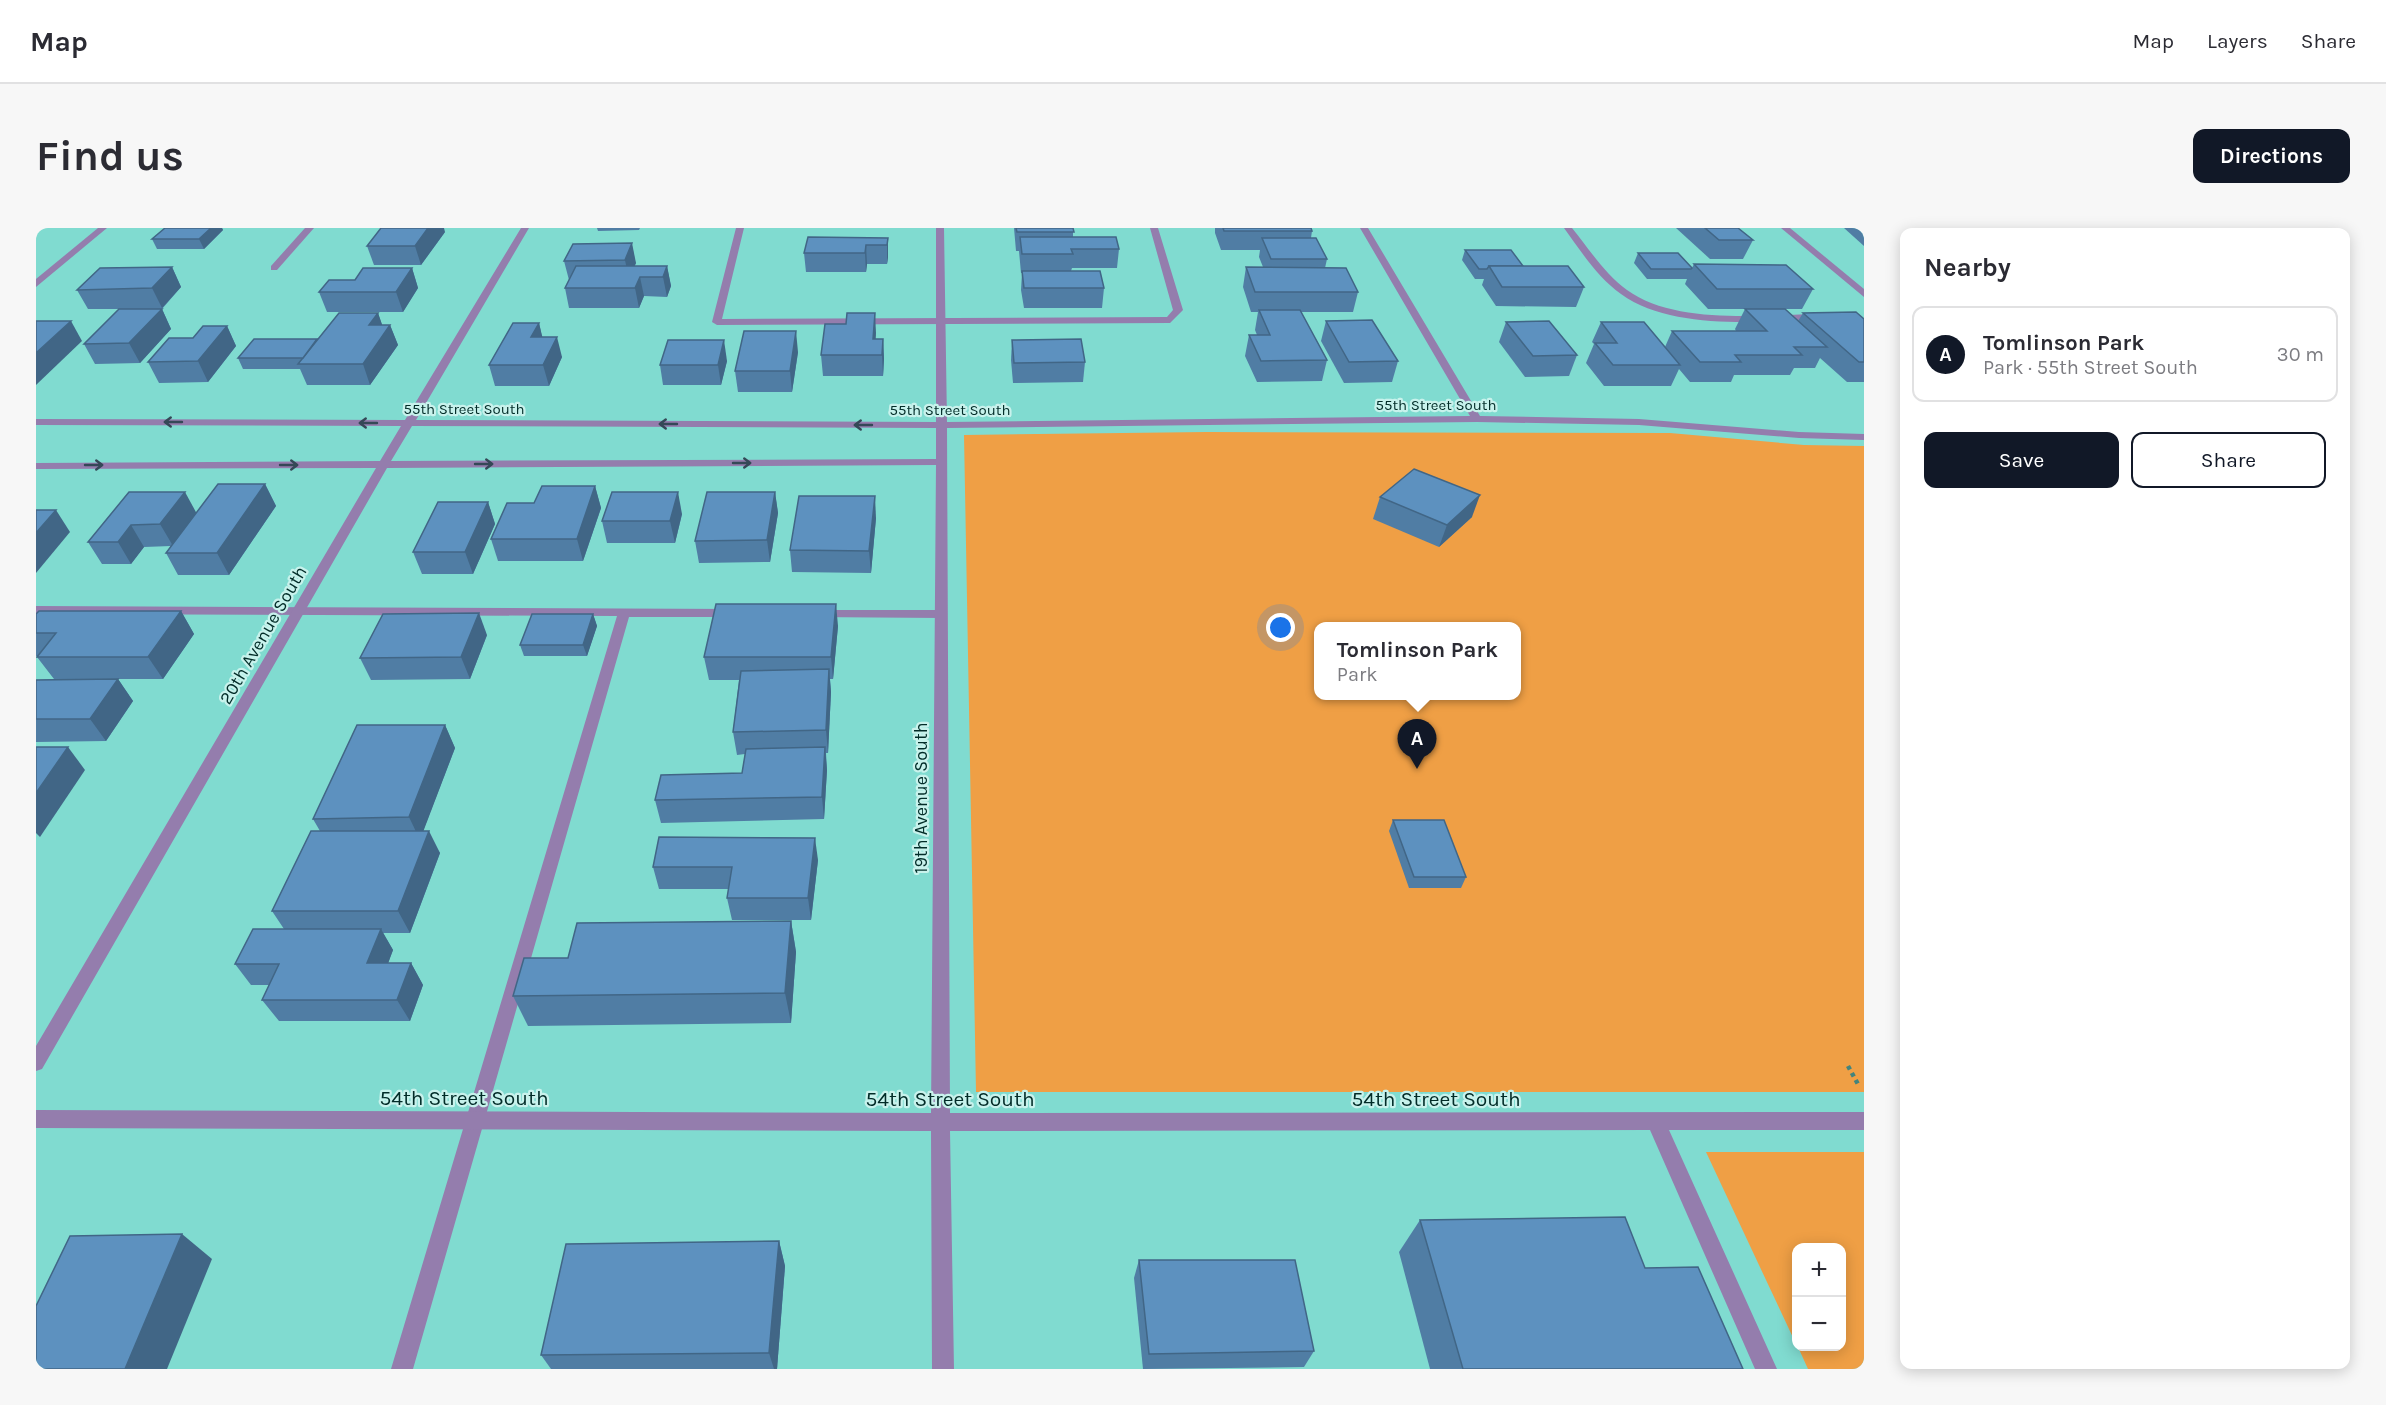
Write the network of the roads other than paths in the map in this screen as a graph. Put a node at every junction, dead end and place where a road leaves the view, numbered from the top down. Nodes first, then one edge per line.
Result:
1 (103, 228) edge
2 (310, 228) edge
3 (525, 228) edge
4 (740, 228) edge
5 (940, 228) edge
6 (1154, 228) edge
7 (1364, 228) edge
8 (1568, 228) edge
9 (1785, 228) edge
10 (274, 268) dead end
11 (36, 284) edge
12 (1864, 294) edge
13 (1828, 317) edge
14 (941, 321) junction
15 (1477, 419) junction
16 (36, 422) edge
17 (408, 424) junction
18 (943, 425) junction
19 (1864, 436) edge
20 (941, 462) junction
21 (384, 464) junction
22 (36, 466) edge
23 (36, 610) edge
24 (297, 612) junction
25 (624, 613) junction
26 (753, 614) edge
27 (800, 614) edge
28 (941, 614) junction
29 (36, 1063) edge
30 (36, 1119) edge
31 (476, 1120) junction
32 (1656, 1121) junction
33 (1864, 1121) edge
34 (939, 1122) junction
35 (402, 1369) edge
36 (943, 1369) edge
37 (1766, 1369) edge

1 - 11 street
2 - 10 street
3 - 17 street, 20th Avenue South
4 - 14 street
5 - 14 street, 19th Avenue South
6 - 14 street
7 - 15 street
8 - 13 street
9 - 12 street
14 - 18 street, 19th Avenue South
15 - 18 street, 55th Street South
15 - 19 street, 55th Street South
17 -> 16 street, 55th Street South
18 -> 17 street, 55th Street South
17 - 21 street, 20th Avenue South
18 - 20 street, 19th Avenue South
21 -> 20 street
20 - 28 street, 19th Avenue South
22 -> 21 street
21 - 24 street, 20th Avenue South
23 - 24 street
24 - 25 street
24 - 29 street, 20th Avenue South
25 - 26 street
25 - 31 street
27 - 28 street
28 - 34 street, 19th Avenue South
30 - 31 street, 54th Street South
31 - 34 street, 54th Street South
31 - 35 street
32 - 33 street, 54th Street South
32 - 34 street, 54th Street South
32 - 37 street
34 - 36 street, 19th Avenue South

